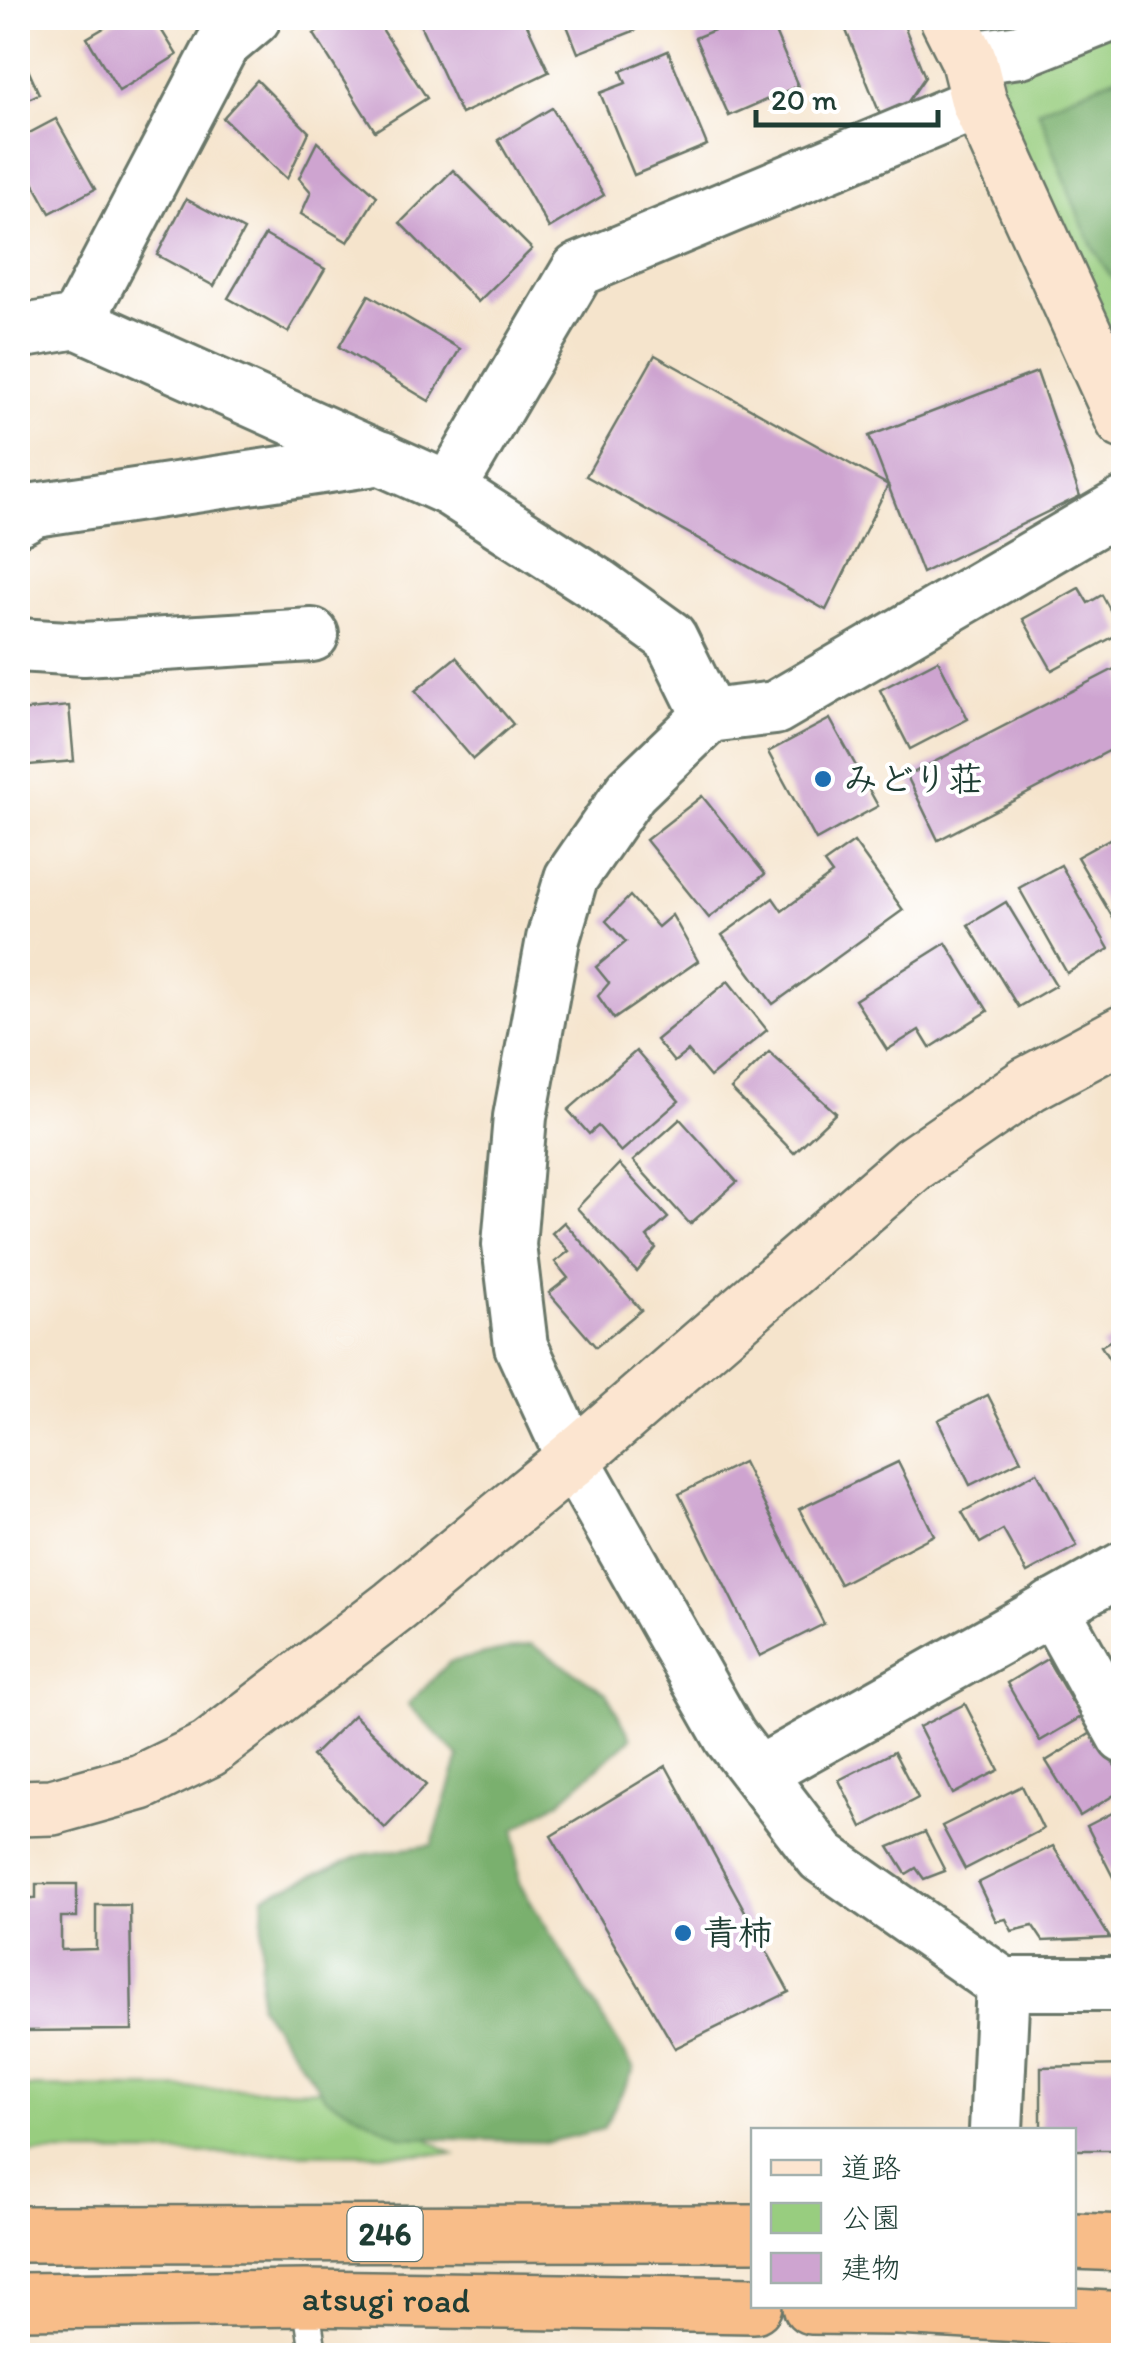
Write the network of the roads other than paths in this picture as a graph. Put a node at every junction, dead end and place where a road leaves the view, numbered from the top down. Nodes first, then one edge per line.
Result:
1 (254, 18) edge
2 (1104, 18) edge
3 (965, 59) edge
4 (78, 322) junction
5 (18, 332) edge
6 (1124, 421) edge
7 (382, 458) junction
8 (449, 489) junction
9 (1124, 504) edge
10 (18, 520) edge
11 (312, 634) dead end
12 (18, 645) edge
13 (709, 716) junction
14 (1124, 1032) edge
15 (572, 1459) junction
16 (1124, 1568) edge
17 (1052, 1607) junction
18 (1124, 1737) edge
19 (759, 1774) junction
20 (18, 1808) edge
21 (1002, 1984) junction
22 (1124, 1984) edge
23 (996, 2128) edge
24 (18, 2234) edge
25 (751, 2234) edge
26 (1076, 2241) edge
27 (1124, 2243) edge
28 (305, 2298) junction
29 (18, 2300) edge
30 (751, 2305) edge
31 (915, 2308) edge
32 (1124, 2320) edge
33 (314, 2356) edge

1 - 4 street
2 - 3 street
3 - 6 street
3 - 8 street
4 - 5 street
4 - 7 street
7 - 8 street
7 - 10 street
8 - 13 street
9 - 13 street
11 - 12 street
13 - 15 street
14 - 15 street
15 - 19 street
15 - 20 street
16 - 17 street
17 - 18 street
17 - 19 street
19 - 21 street
21 - 22 street
21 - 23 street
24 - 25 highway, atsugi road / 246
26 - 27 highway
28 - 29 highway, atsugi road / 246
28 - 30 highway, atsugi road / 246
28 - 33 lane
31 - 32 highway

